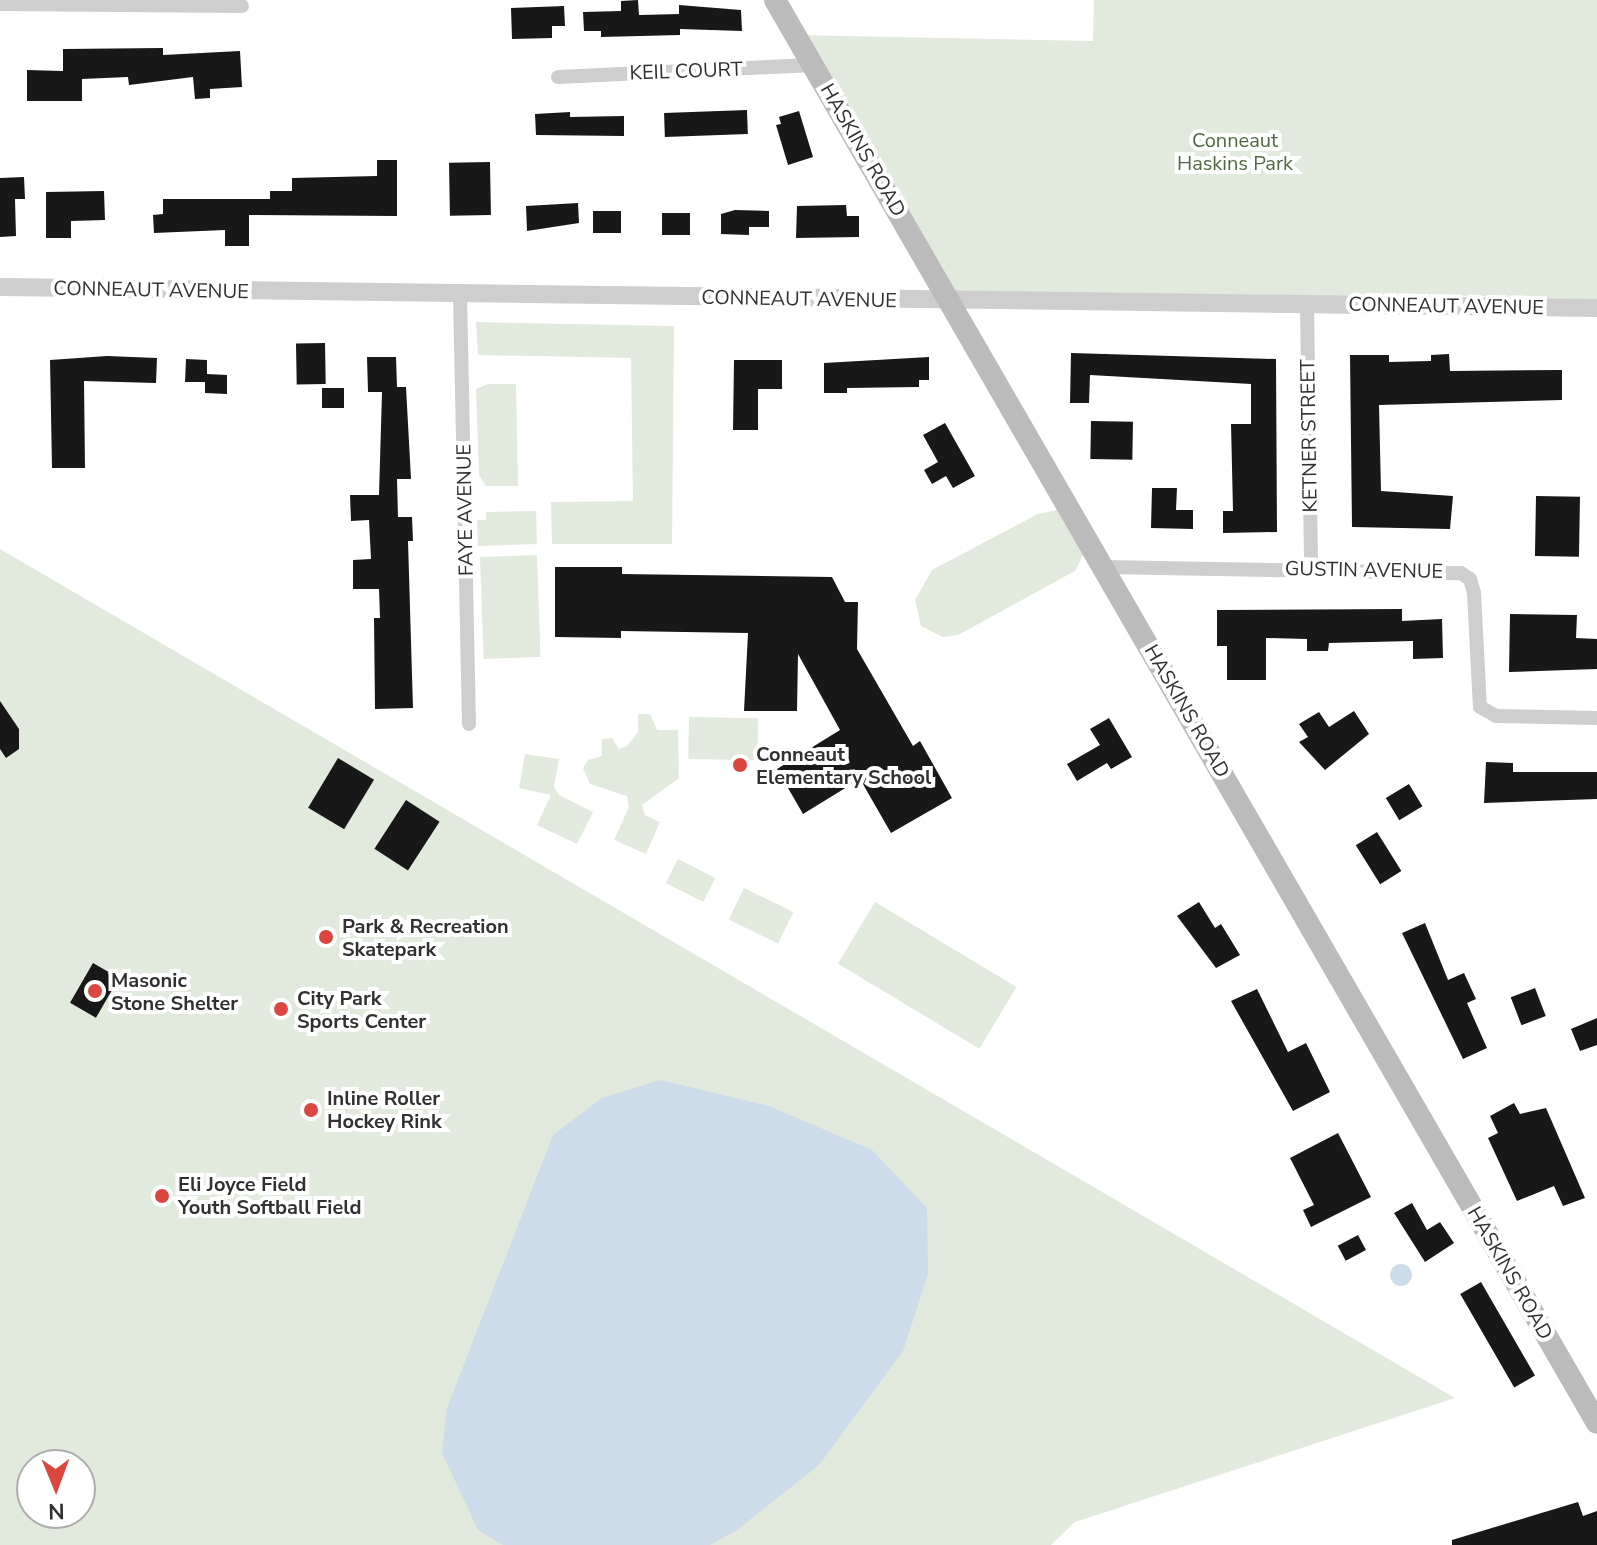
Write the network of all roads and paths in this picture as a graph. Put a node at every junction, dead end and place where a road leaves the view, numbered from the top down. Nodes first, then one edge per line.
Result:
1 (775, 0) edge
2 (0, 4) edge
3 (242, 6) dead end
4 (813, 65) junction
5 (558, 77) dead end
6 (0, 287) edge
7 (460, 295) junction
8 (949, 300) junction
9 (1307, 305) junction
10 (1597, 308) edge
11 (1103, 567) junction
12 (1311, 568) junction
13 (1597, 718) edge
14 (469, 724) dead end
15 (1597, 1423) edge

1 - 4 main road, HASKINS ROAD
2 - 3 street
4 - 5 street, KEIL COURT
4 - 8 main road, HASKINS ROAD
6 - 7 street, CONNEAUT AVENUE
7 - 8 street, CONNEAUT AVENUE
7 - 14 street, FAYE AVENUE
8 - 9 street, CONNEAUT AVENUE
8 - 11 main road, HASKINS ROAD
9 - 10 street, CONNEAUT AVENUE
9 - 12 street, KETNER STREET
11 - 12 street, GUSTIN AVENUE
11 - 15 main road, HASKINS ROAD
12 - 13 street, GUSTIN AVENUE

